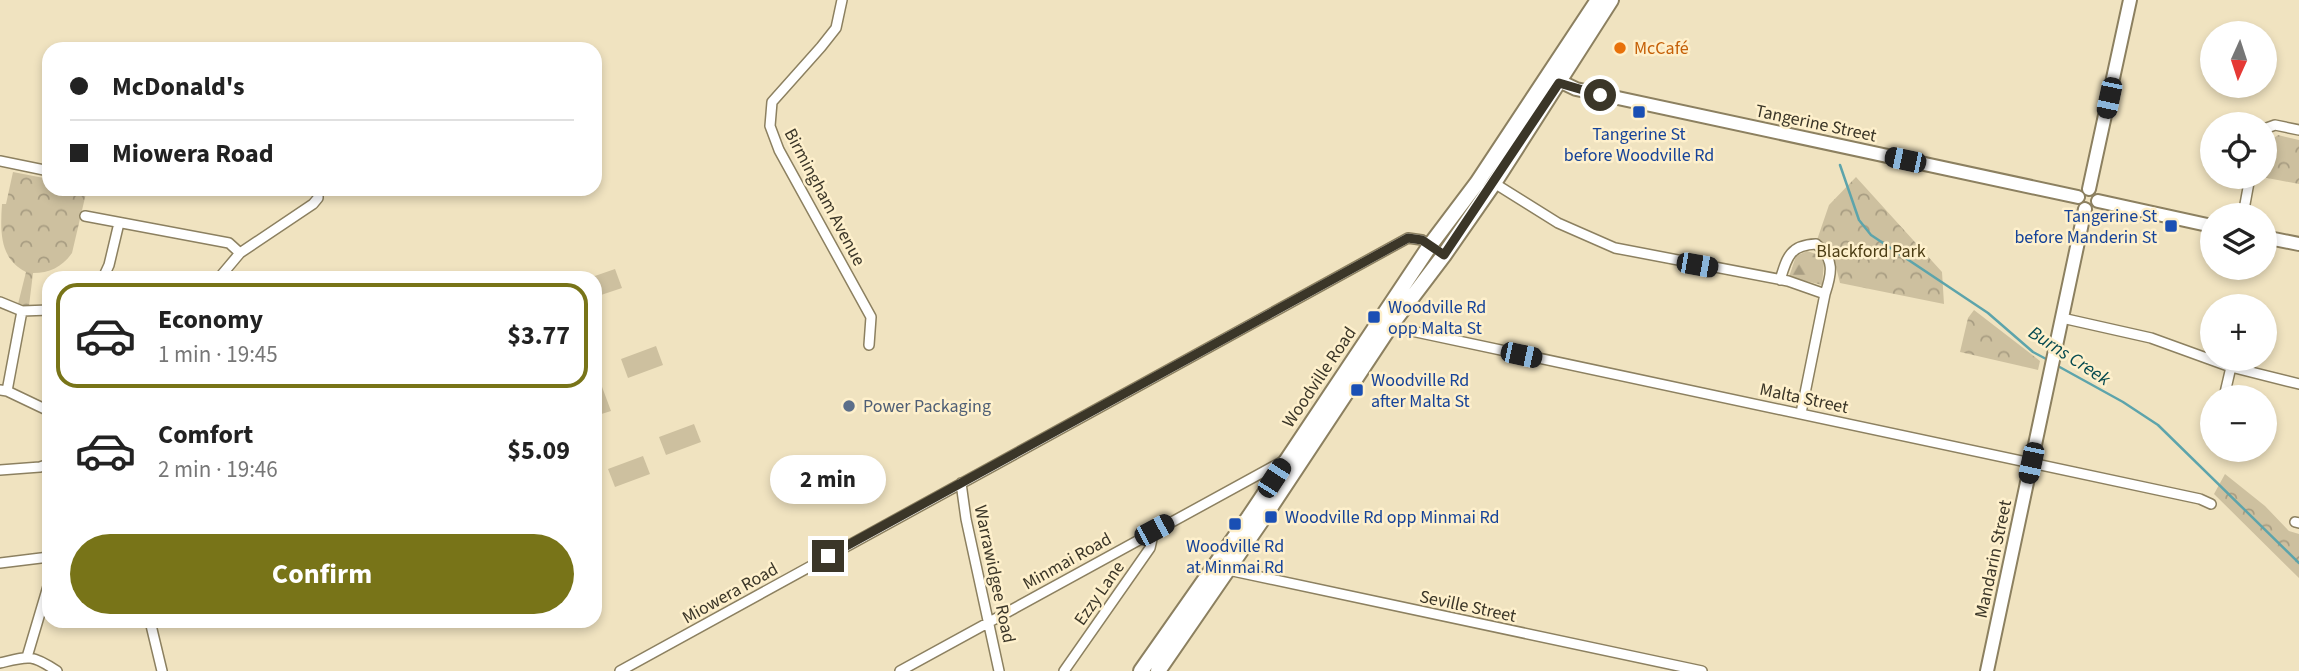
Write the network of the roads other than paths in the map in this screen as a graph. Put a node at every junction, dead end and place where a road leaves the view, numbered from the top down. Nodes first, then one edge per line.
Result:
1 (842, 0) edge
2 (1598, 0) edge
3 (1611, 0) edge
4 (2130, 0) edge
5 (1555, 79) junction
6 (2277, 125) edge
7 (2299, 130) edge
8 (0, 161) edge
9 (42, 170) edge
10 (1494, 183) junction
11 (2090, 189) junction
12 (318, 196) edge
13 (2078, 197) junction
14 (2098, 201) junction
15 (2085, 209) junction
16 (85, 216) dead end
17 (119, 223) junction
18 (2200, 223) edge
19 (2277, 240) edge
20 (1431, 244) junction
21 (2299, 244) edge
22 (240, 253) junction
23 (1444, 255) junction
24 (106, 271) edge
25 (225, 271) edge
26 (1780, 280) junction
27 (1825, 294) junction
28 (0, 302) edge
29 (42, 310) edge
30 (22, 311) junction
31 (2062, 318) junction
32 (1391, 325) junction
33 (869, 345) dead end
34 (2200, 356) edge
35 (2247, 371) edge
36 (2299, 384) edge
37 (4, 390) edge
38 (42, 408) edge
39 (1801, 414) junction
40 (1287, 459) junction
41 (2031, 463) junction
42 (42, 466) edge
43 (0, 470) edge
44 (961, 483) junction
45 (2211, 504) dead end
46 (1154, 530) junction
47 (42, 558) edge
48 (0, 563) edge
49 (1228, 570) junction
50 (42, 607) edge
51 (989, 622) junction
52 (152, 628) edge
53 (27, 657) junction
54 (0, 663) edge
55 (57, 671) edge
56 (163, 671) edge
57 (620, 671) edge
58 (900, 671) edge
59 (999, 671) edge
60 (1064, 671) edge
61 (1141, 671) edge
62 (1158, 671) edge
63 (1702, 671) edge
64 (1987, 671) edge

1 - 33 street, Birmingham Avenue
2 - 5 main road, Woodville Road
3 - 5 main road, Woodville Road
4 - 11 street
5 - 10 main road, Woodville Road
5 - 13 street, Tangerine Street
5 - 20 main road, Woodville Road
6 - 7 street
8 - 9 street
10 - 23 main road, Woodville Road
10 - 26 street
11 - 13 street
11 - 14 street
12 - 22 street
13 - 15 street
14 - 15 street
14 - 18 street
15 - 31 street, Mandarin Street
16 - 17 street
17 - 22 street
17 - 24 street
19 - 21 street
20 - 23 street
20 - 40 main road, Woodville Road
20 - 44 street, Miowera Road
22 - 25 street
23 - 32 main road, Woodville Road
26 - 27 street
26 - 27 street
27 - 39 street
28 - 30 street
29 - 30 street
30 - 37 street
31 - 34 street
31 - 41 street, Mandarin Street
32 - 39 street, Malta Street
32 - 49 main road, Woodville Road
35 - 36 street
37 - 38 street
39 - 41 street, Malta Street
40 - 46 street, Minmai Road
40 - 61 main road, Woodville Road
41 - 45 street, Malta Street
41 - 64 street, Mandarin Street
42 - 43 street
44 - 51 street, Warrawidgee Road
44 - 57 street, Miowera Road
46 - 51 street, Minmai Road
46 - 60 street, Ezzy Lane
47 - 48 street
49 - 62 main road, Woodville Road
49 - 63 street, Seville Street
50 - 53 street
51 - 58 street, Minmai Road
51 - 59 street, Warrawidgee Road
52 - 56 street
53 - 54 street
53 - 55 street

